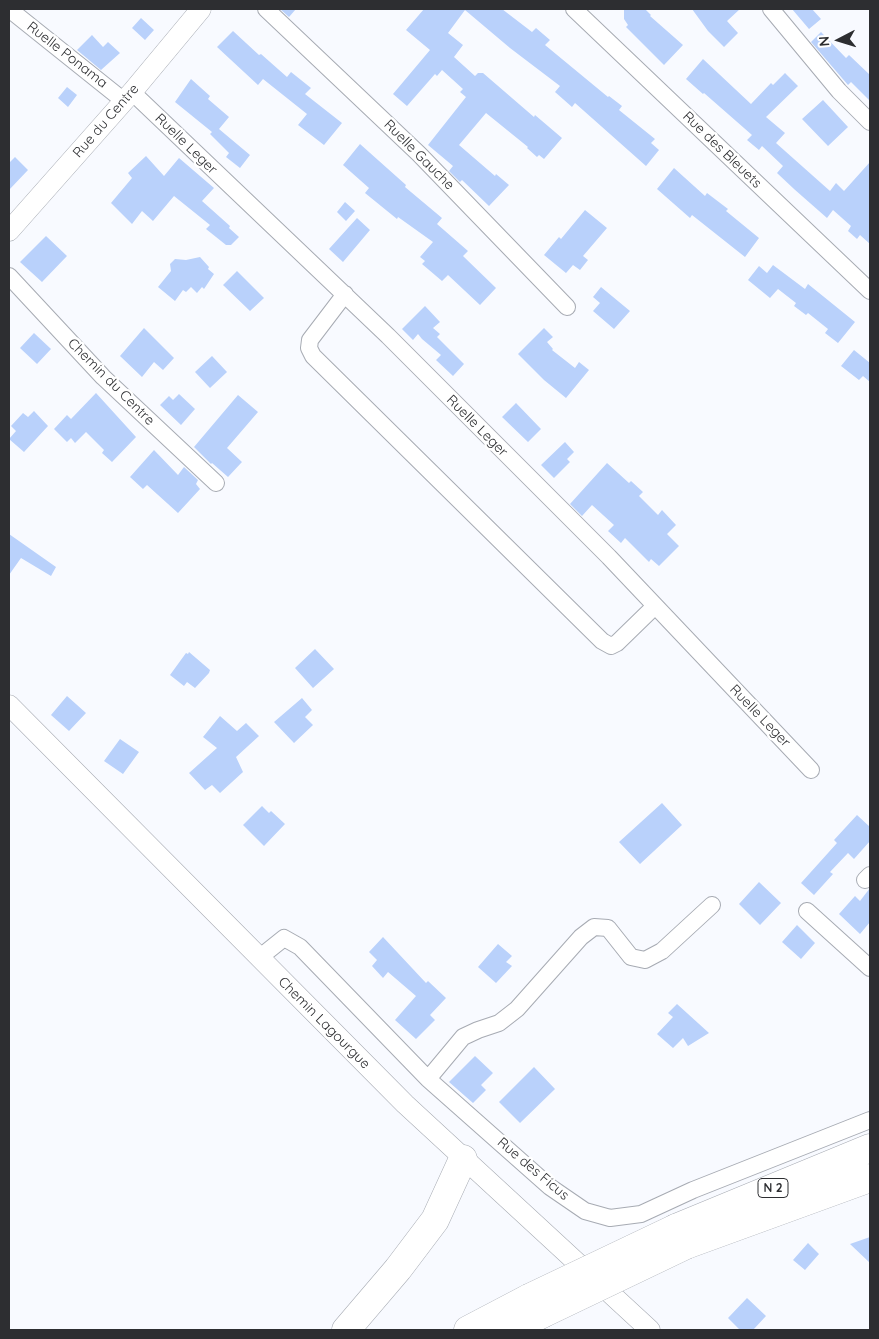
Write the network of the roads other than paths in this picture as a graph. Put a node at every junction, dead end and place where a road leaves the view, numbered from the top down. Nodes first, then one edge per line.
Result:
1 (9, 9) edge
2 (201, 9) edge
3 (266, 9) edge
4 (574, 9) edge
5 (771, 9) edge
6 (128, 96) junction
7 (870, 122) edge
8 (9, 231) edge
9 (9, 276) edge
10 (870, 291) edge
11 (344, 294) junction
12 (567, 307) dead end
13 (216, 484) dead end
14 (655, 606) junction
15 (9, 704) edge
16 (811, 770) dead end
17 (712, 905) dead end
18 (807, 910) dead end
19 (260, 958) junction
20 (870, 968) edge
21 (428, 1079) junction
22 (870, 1120) edge
23 (870, 1148) edge
24 (463, 1159) junction
25 (870, 1178) edge
26 (681, 1236) junction
27 (536, 1306) junction
28 (346, 1330) edge
29 (468, 1330) edge
30 (512, 1330) edge
31 (650, 1330) edge

1 - 6 street, Ruelle Ponama
2 - 6 street, Rue du Centre
3 - 12 street, Ruelle Gauche
4 - 10 street, Rue des Bleuets
5 - 7 street
6 - 8 street, Rue du Centre
6 - 11 street, Ruelle Leger
9 - 13 street, Chemin du Centre
11 - 14 street, Ruelle Leger
11 - 14 street
14 - 16 street, Ruelle Leger
15 - 19 street, Chemin Lagourgue
17 - 21 street
18 - 20 street
19 - 21 street, Rue des Ficus
19 - 24 street, Chemin Lagourgue
21 - 22 street, Rue des Ficus
23 - 26 highway, N 2
24 - 28 highway
24 - 31 street, Chemin Lagourgue
25 - 26 highway, N 2
26 - 27 highway, N 2, bridge
27 - 29 highway, N 2
27 - 30 highway, N 2

